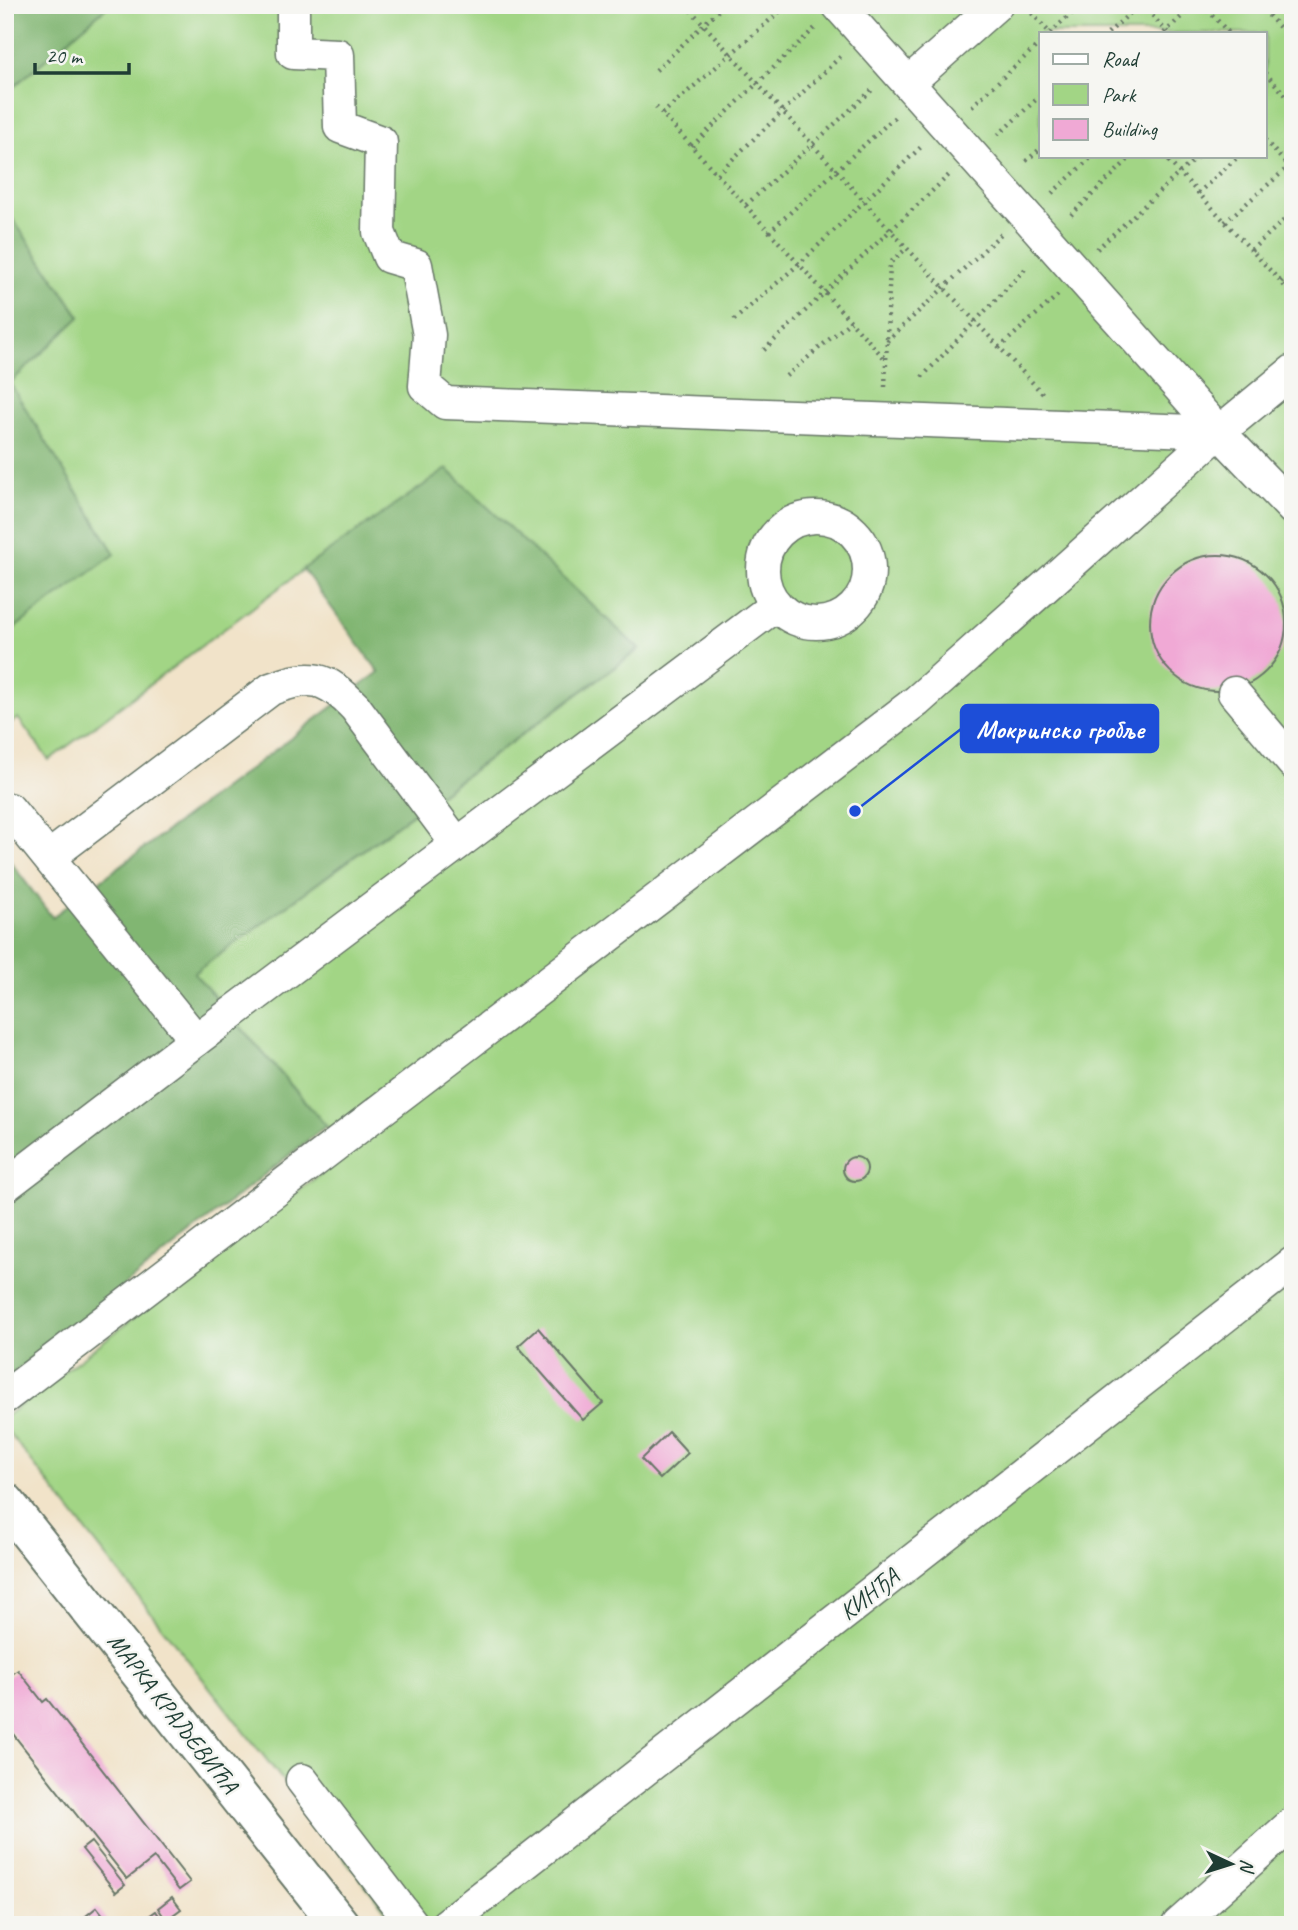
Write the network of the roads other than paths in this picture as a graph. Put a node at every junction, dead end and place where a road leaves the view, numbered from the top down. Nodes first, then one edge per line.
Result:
1 (293, 5) edge
2 (996, 5) edge
3 (828, 16) edge
4 (904, 97) junction
5 (1293, 370) edge
6 (1219, 432) junction
7 (1293, 509) edge
8 (776, 605) dead end
9 (1234, 693) dead end
10 (1293, 763) edge
11 (5, 812) edge
12 (457, 844) junction
13 (49, 858) junction
14 (195, 1040) junction
15 (5, 1186) edge
16 (1293, 1263) edge
17 (5, 1396) edge
18 (5, 1502) edge
19 (302, 1780) dead end
20 (1293, 1823) edge
21 (340, 1925) edge
22 (413, 1925) edge
23 (446, 1925) edge
24 (1178, 1925) edge

1 - 6 lane
2 - 4 lane
3 - 4 lane
4 - 6 lane
5 - 6 lane
6 - 7 lane
6 - 17 lane
8 - 12 lane
9 - 10 lane
11 - 13 lane
12 - 13 lane
12 - 14 lane
13 - 14 lane
14 - 15 lane
16 - 23 lane, КИНЂА
18 - 21 main road, МАРКА КРАЉЕВИЋА
19 - 22 lane
20 - 24 lane

